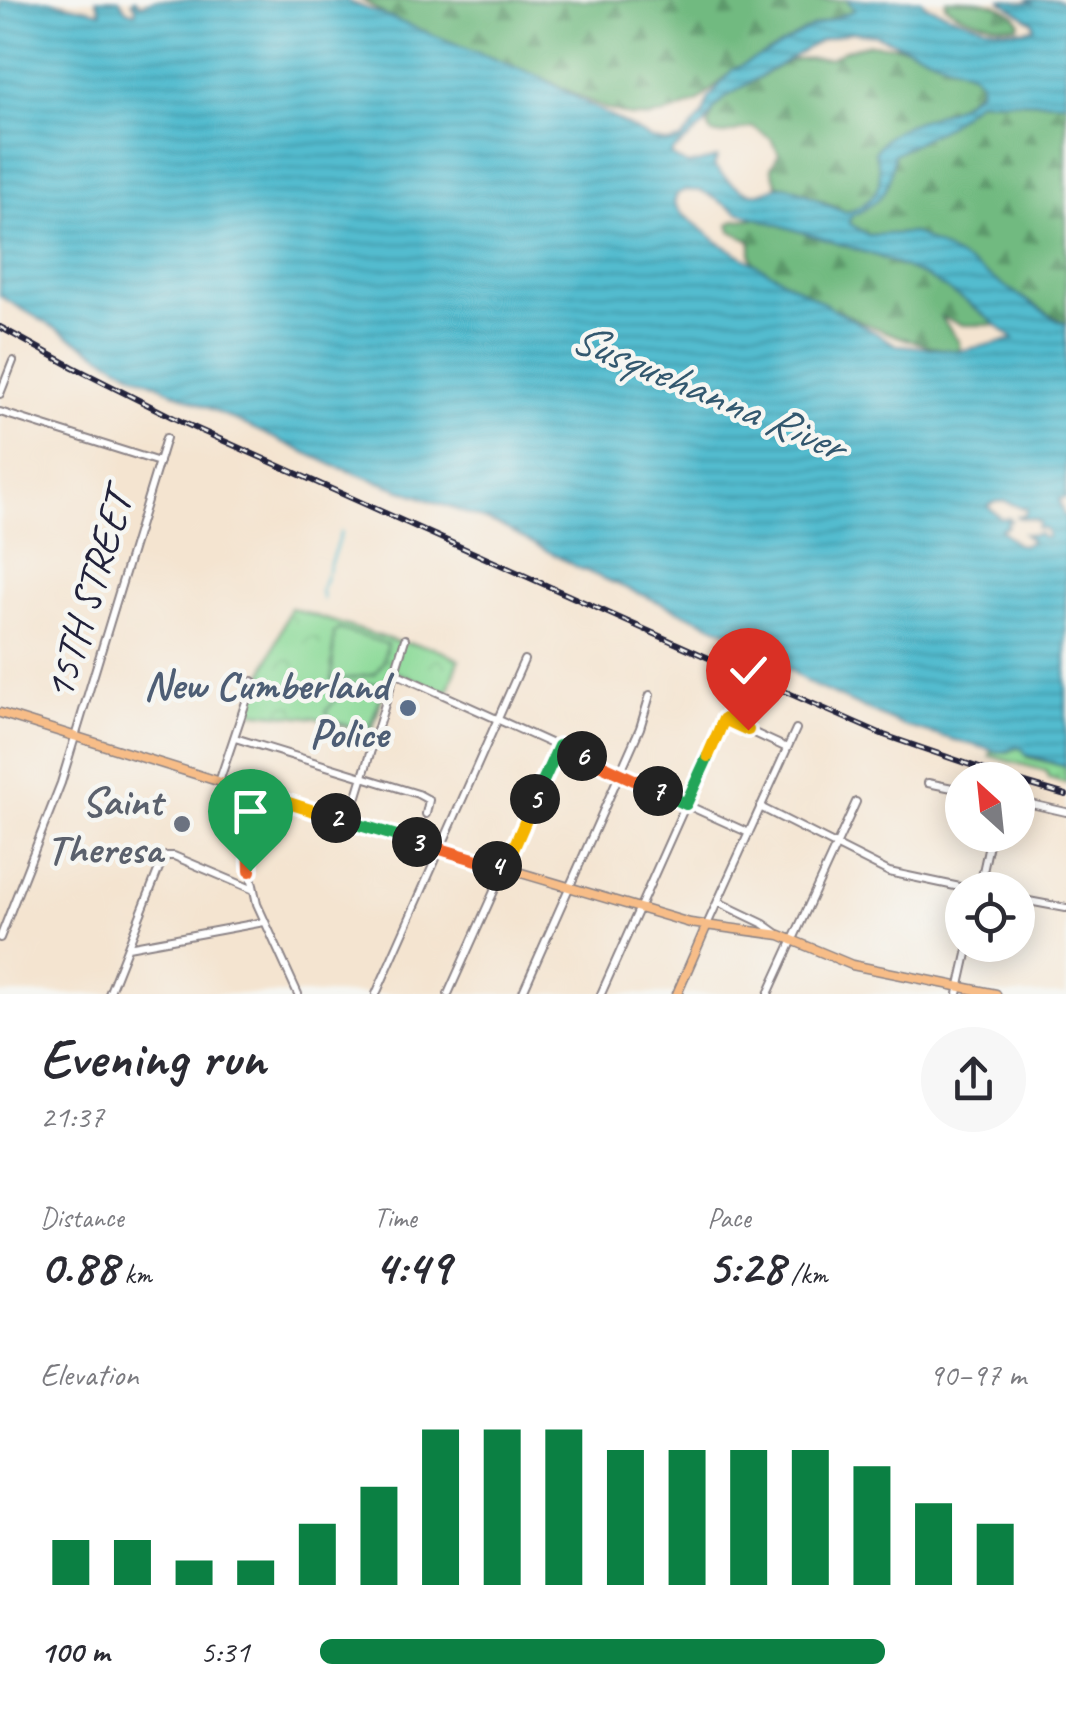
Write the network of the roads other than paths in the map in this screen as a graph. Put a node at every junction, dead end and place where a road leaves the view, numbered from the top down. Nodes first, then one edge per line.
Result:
1 (13, 361) dead end
2 (0, 394) edge
3 (0, 412) edge
4 (166, 438) dead end
5 (159, 462) junction
6 (405, 639) dead end
7 (524, 660) dead end
8 (395, 673) junction
9 (252, 681) dead end
10 (650, 695) dead end
11 (0, 714) edge
12 (498, 719) junction
13 (796, 729) dead end
14 (74, 736) junction
15 (235, 738) junction
16 (559, 746) junction
17 (787, 748) junction
18 (620, 773) junction
19 (363, 776) junction
20 (219, 782) junction
21 (928, 784) dead end
22 (230, 785) junction
23 (945, 787) edge
24 (252, 792) junction
25 (856, 802) dead end
26 (686, 804) junction
27 (1035, 805) edge
28 (760, 807) junction
29 (1066, 812) edge
30 (426, 814) dead end
31 (349, 822) junction
32 (749, 832) junction
33 (835, 846) junction
34 (440, 850) junction
35 (249, 866) junction
36 (505, 868) junction
37 (945, 883) edge
38 (569, 887) junction
39 (254, 890) junction
40 (718, 902) junction
41 (1035, 902) edge
42 (639, 908) junction
43 (1066, 908) edge
44 (264, 922) junction
45 (706, 927) junction
46 (780, 935) junction
47 (0, 938) edge
48 (792, 939) junction
49 (128, 947) junction
50 (965, 962) edge
51 (959, 990) edge
52 (109, 994) edge
53 (298, 994) edge
54 (376, 994) edge
55 (448, 994) edge
56 (522, 994) edge
57 (601, 994) edge
58 (676, 994) edge
59 (768, 994) edge
60 (996, 994) edge

1 - 2 street
3 - 5 street
4 - 5 street, 15TH STREET
5 - 14 street, 15TH STREET
6 - 8 street
7 - 12 street
8 - 12 street
8 - 19 street
9 - 15 street
10 - 18 street
11 - 14 main road
12 - 16 street
12 - 34 street
13 - 17 street
14 - 20 main road
14 - 47 street, 15TH STREET
15 - 19 street
15 - 20 street
16 - 18 street
16 - 36 street
17 - 26 street
17 - 28 street
18 - 26 street
18 - 38 street
19 - 30 street
19 - 31 street
20 - 22 main road
21 - 23 street
22 - 24 main road
22 - 35 street
24 - 31 main road
24 - 35 street
25 - 33 street
26 - 32 street
26 - 42 street
27 - 29 street
28 - 32 street
28 - 33 street
31 - 34 main road
32 - 40 street
33 - 37 street
33 - 48 street
34 - 36 main road
34 - 54 street
35 - 39 street
36 - 38 main road
36 - 55 street
38 - 42 main road
38 - 56 street
39 - 44 street
39 - 49 street
40 - 45 street
40 - 46 street
41 - 43 street
42 - 45 main road
42 - 57 street
44 - 49 street
44 - 53 street
45 - 46 main road
45 - 58 main road
46 - 48 main road
48 - 51 main road
48 - 59 street
49 - 52 street
50 - 51 street
51 - 60 main road

